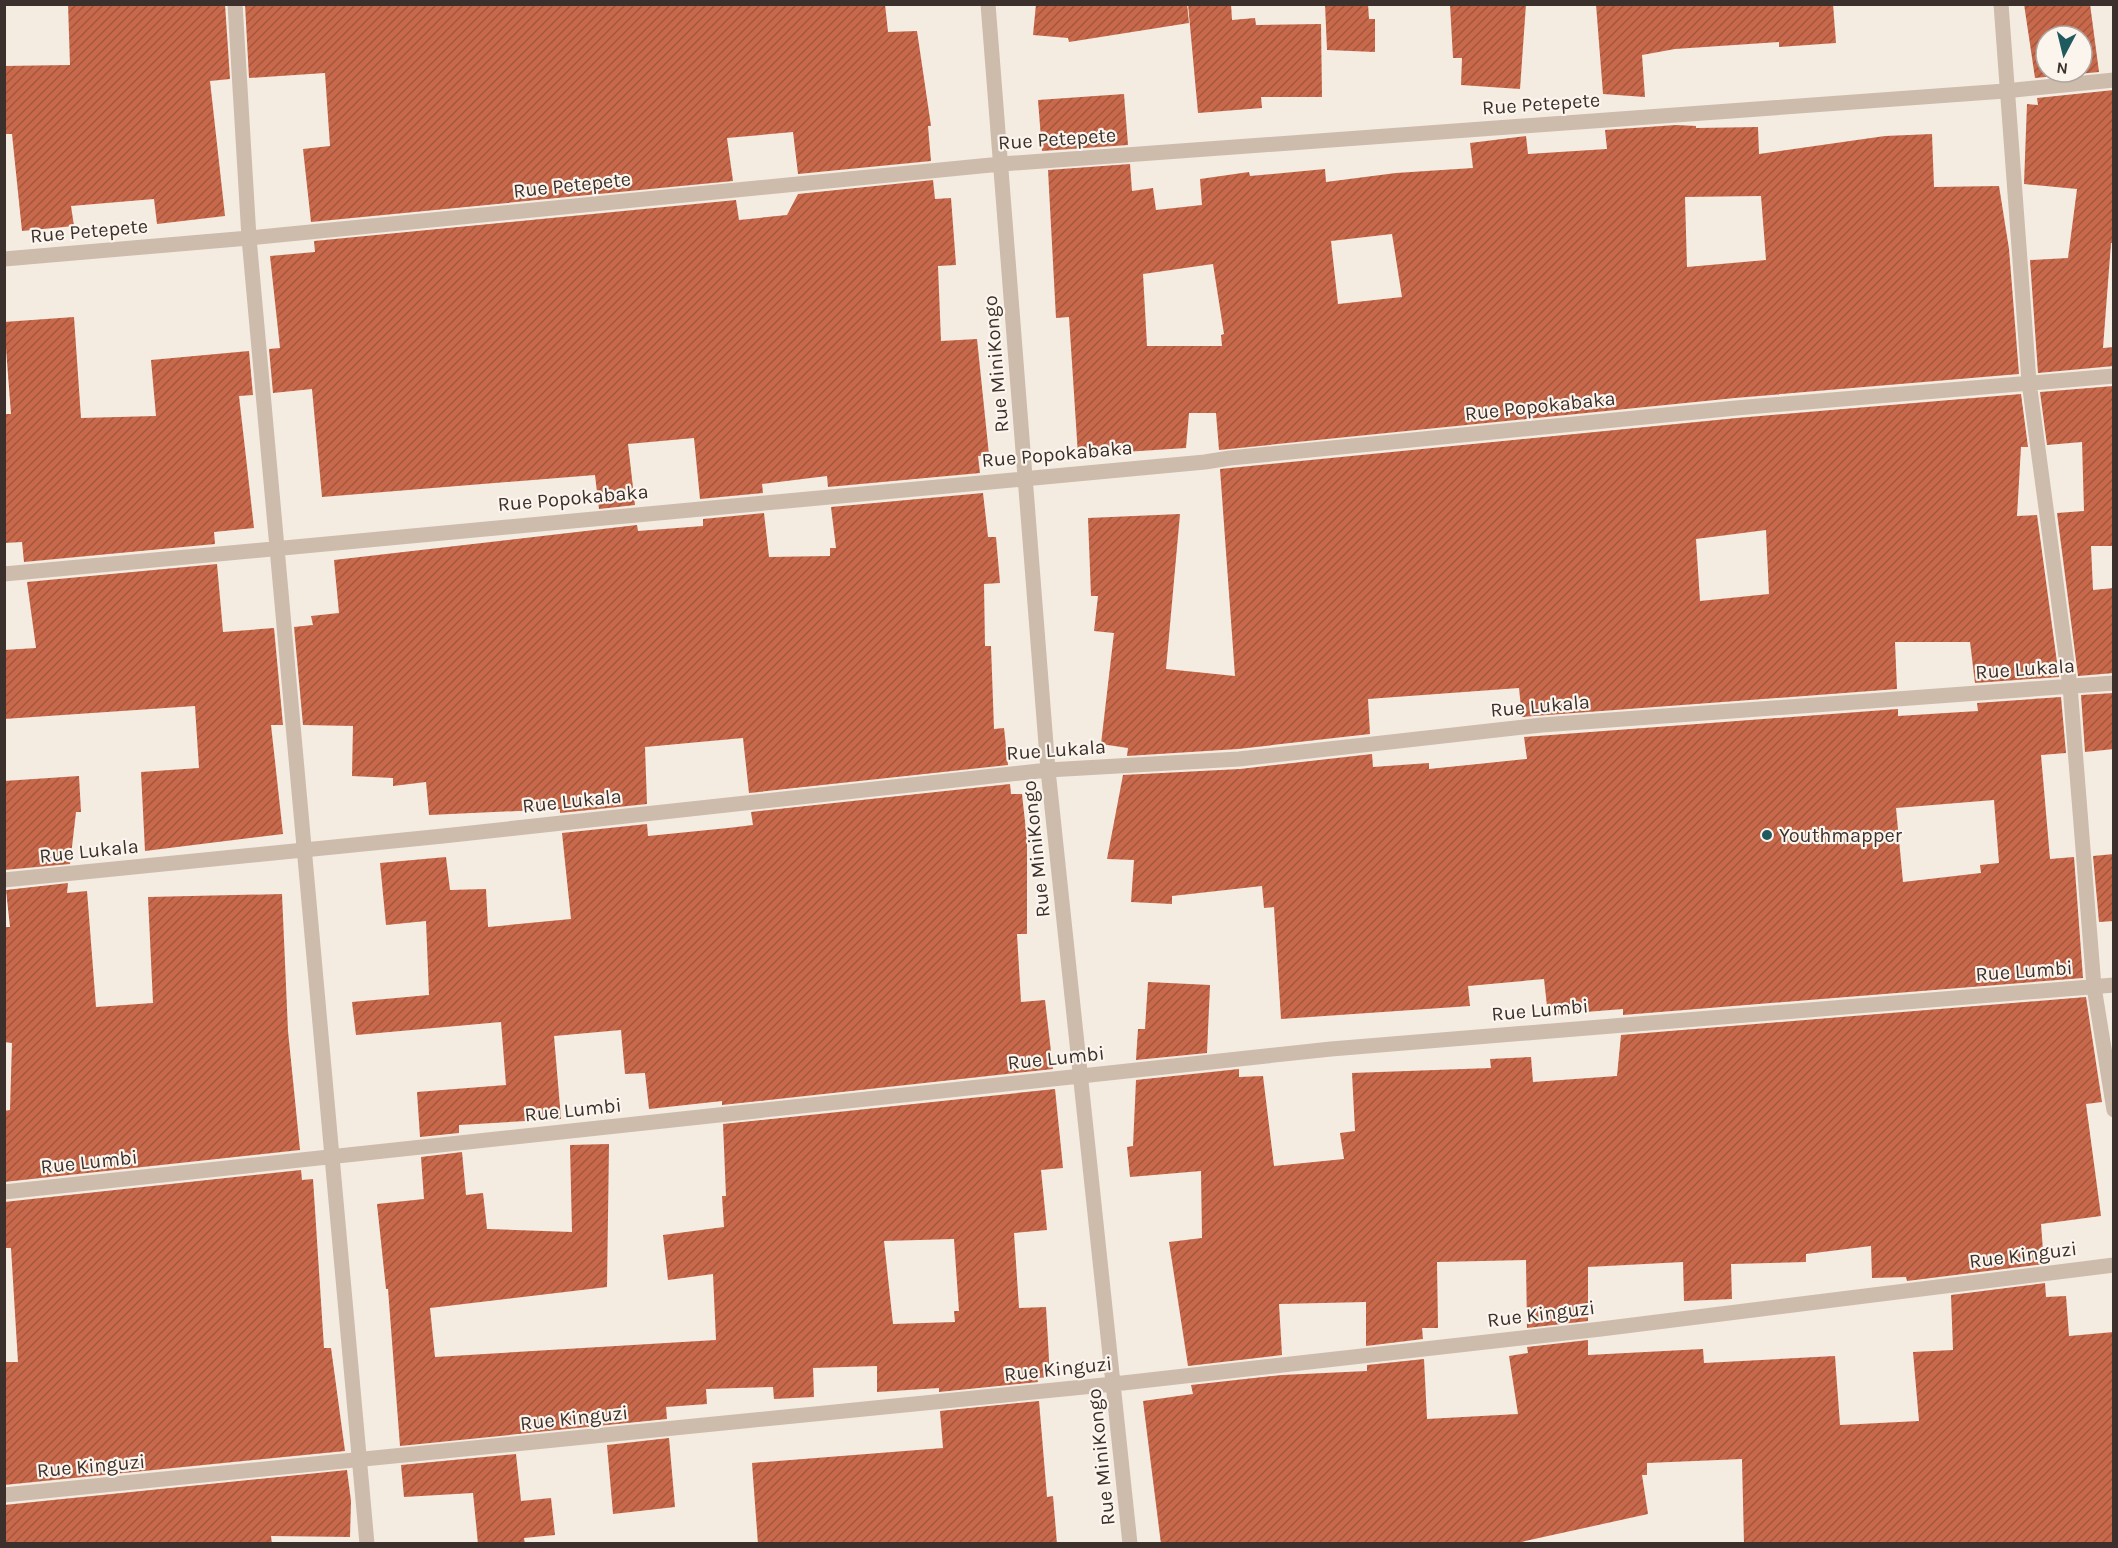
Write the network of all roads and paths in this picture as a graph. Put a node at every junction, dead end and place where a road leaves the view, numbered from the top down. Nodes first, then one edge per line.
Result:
1 (235, 4) edge
2 (988, 4) edge
3 (2001, 4) edge
4 (2114, 80) edge
5 (2005, 91) junction
6 (1000, 164) junction
7 (249, 238) junction
8 (4, 259) edge
9 (2114, 376) edge
10 (2029, 382) junction
11 (1027, 477) junction
12 (276, 547) junction
13 (4, 574) edge
14 (2114, 683) edge
15 (2070, 686) junction
16 (1048, 770) junction
17 (306, 850) junction
18 (4, 880) edge
19 (2114, 985) edge
20 (2094, 987) junction
21 (1082, 1076) junction
22 (2114, 1110) edge
23 (331, 1157) junction
24 (4, 1192) edge
25 (2114, 1265) edge
26 (1114, 1384) junction
27 (358, 1461) junction
28 (4, 1495) edge
29 (367, 1544) edge
30 (1130, 1544) edge

1 - 7 street
2 - 6 street, Rue MiniKongo
3 - 5 street
4 - 5 street, Rue Petepete
5 - 6 street, Rue Petepete
5 - 10 street
6 - 7 street, Rue Petepete
6 - 11 street, Rue MiniKongo
7 - 8 street, Rue Petepete
7 - 12 street
9 - 10 street, Rue Popokabaka
10 - 11 street, Rue Popokabaka
10 - 15 street
11 - 12 street, Rue Popokabaka
11 - 16 street, Rue MiniKongo
12 - 13 street, Rue Popokabaka
12 - 17 street
14 - 15 street, Rue Lukala
15 - 16 street, Rue Lukala
15 - 20 street
16 - 17 street, Rue Lukala
16 - 21 street, Rue MiniKongo
17 - 18 street, Rue Lukala
17 - 23 street
19 - 20 street, Rue Lumbi
20 - 21 street, Rue Lumbi
20 - 22 street
21 - 23 street, Rue Lumbi
21 - 26 street, Rue MiniKongo
23 - 24 street, Rue Lumbi
23 - 27 street
25 - 26 street, Rue Kinguzi
26 - 27 street, Rue Kinguzi
26 - 30 street, Rue MiniKongo
27 - 28 street, Rue Kinguzi
27 - 29 street

